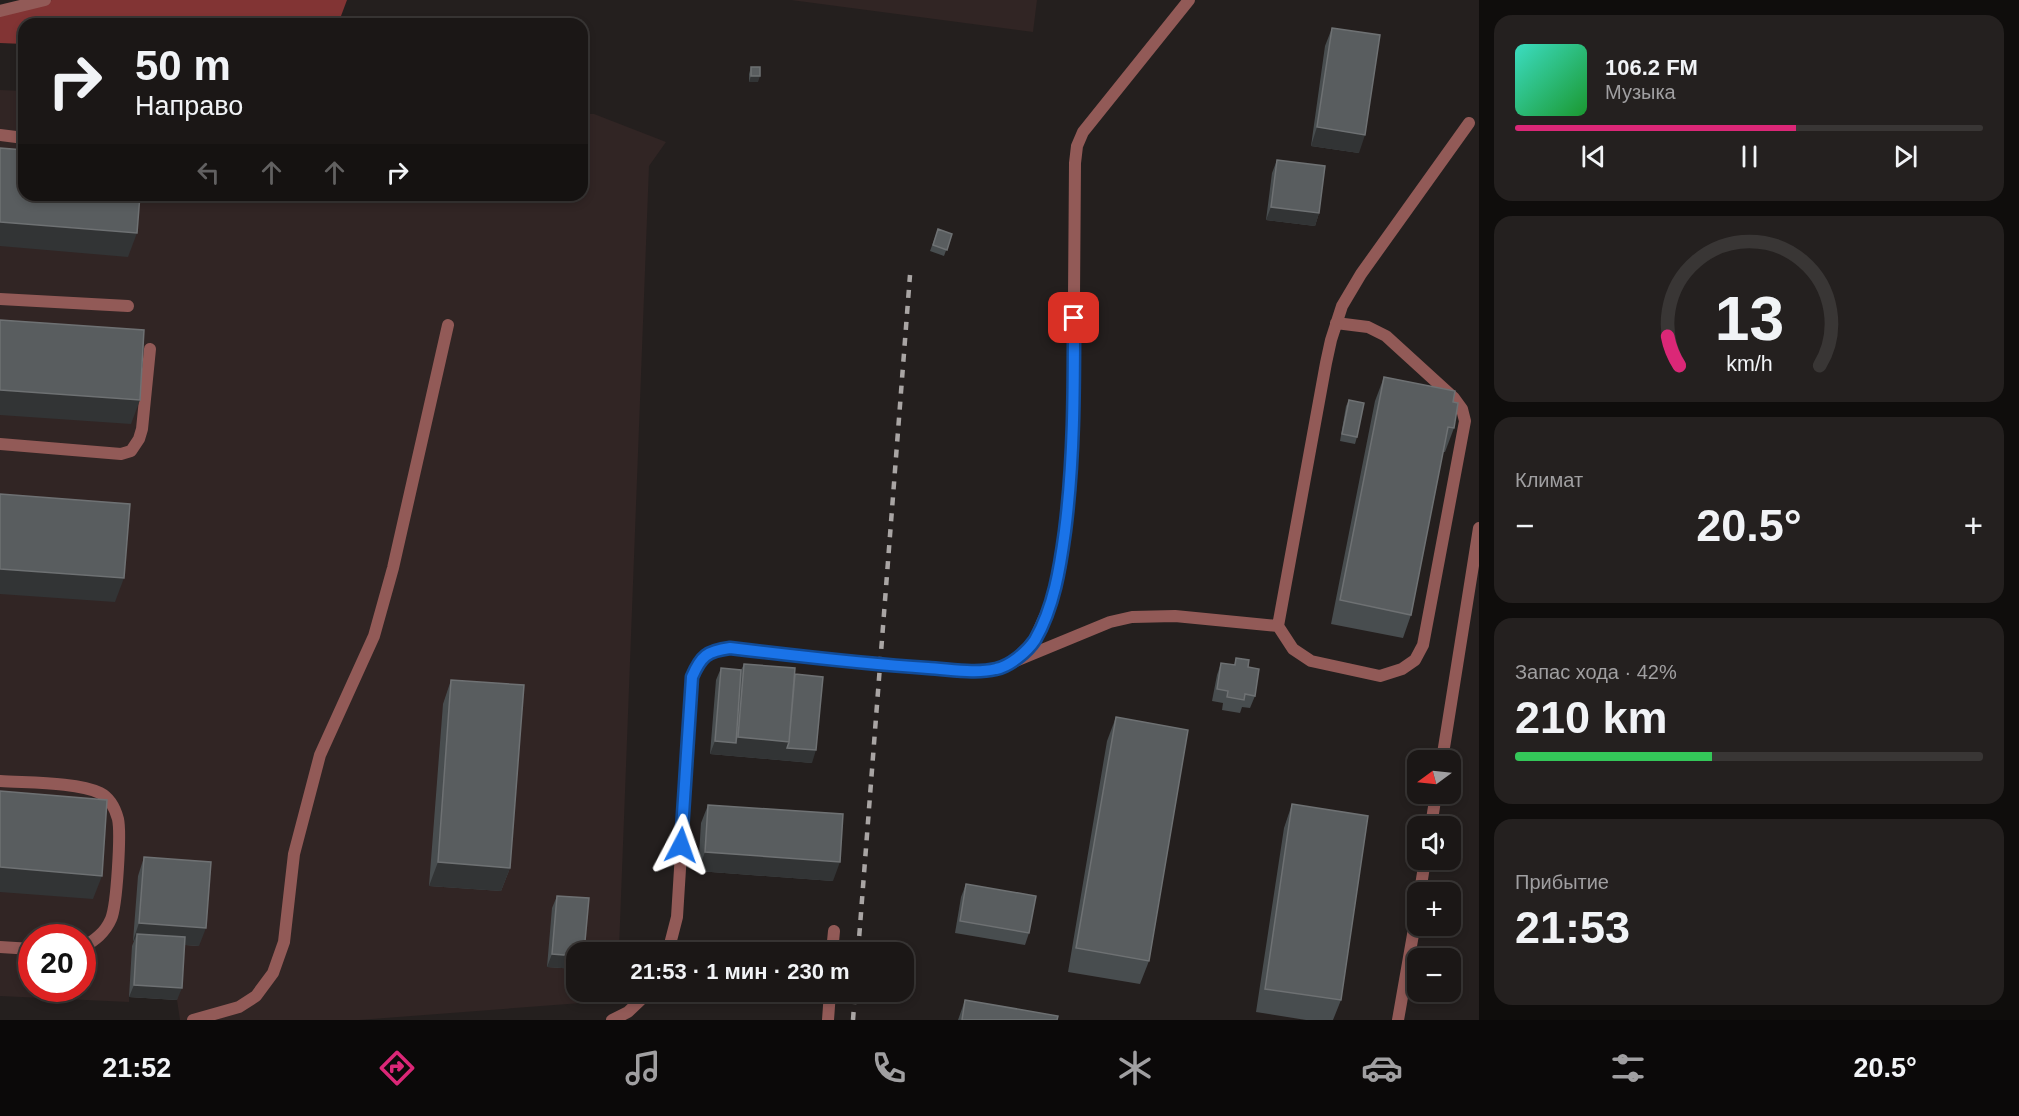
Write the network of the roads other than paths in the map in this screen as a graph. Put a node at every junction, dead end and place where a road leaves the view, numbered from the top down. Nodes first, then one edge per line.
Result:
1 (45, 0) edge
2 (1189, 0) edge
3 (0, 11) edge
4 (1469, 123) dead end
5 (0, 135) edge
6 (18, 137) edge
7 (0, 299) edge
8 (128, 306) dead end
9 (1336, 323) junction
10 (448, 325) dead end
11 (150, 349) dead end
12 (0, 444) edge
13 (1479, 528) edge
14 (1278, 626) junction
15 (1012, 663) junction
16 (1444, 750) edge
17 (0, 780) edge
18 (834, 931) dead end
19 (1413, 936) edge
20 (96, 939) edge
21 (670, 942) edge
22 (833, 942) edge
23 (0, 946) edge
24 (18, 948) edge
25 (638, 1002) edge
26 (829, 1002) edge
27 (193, 1020) edge
28 (612, 1020) edge
29 (828, 1020) edge
30 (1398, 1020) edge

1 - 3 lane
2 - 15 lane
4 - 9 lane
5 - 6 lane
7 - 8 lane
9 - 14 lane
9 - 14 lane
10 - 27 lane
11 - 12 lane
13 - 16 lane
14 - 15 lane
15 - 21 lane
17 - 20 lane
18 - 22 lane
19 - 30 lane
23 - 24 lane
25 - 28 lane
26 - 29 lane

